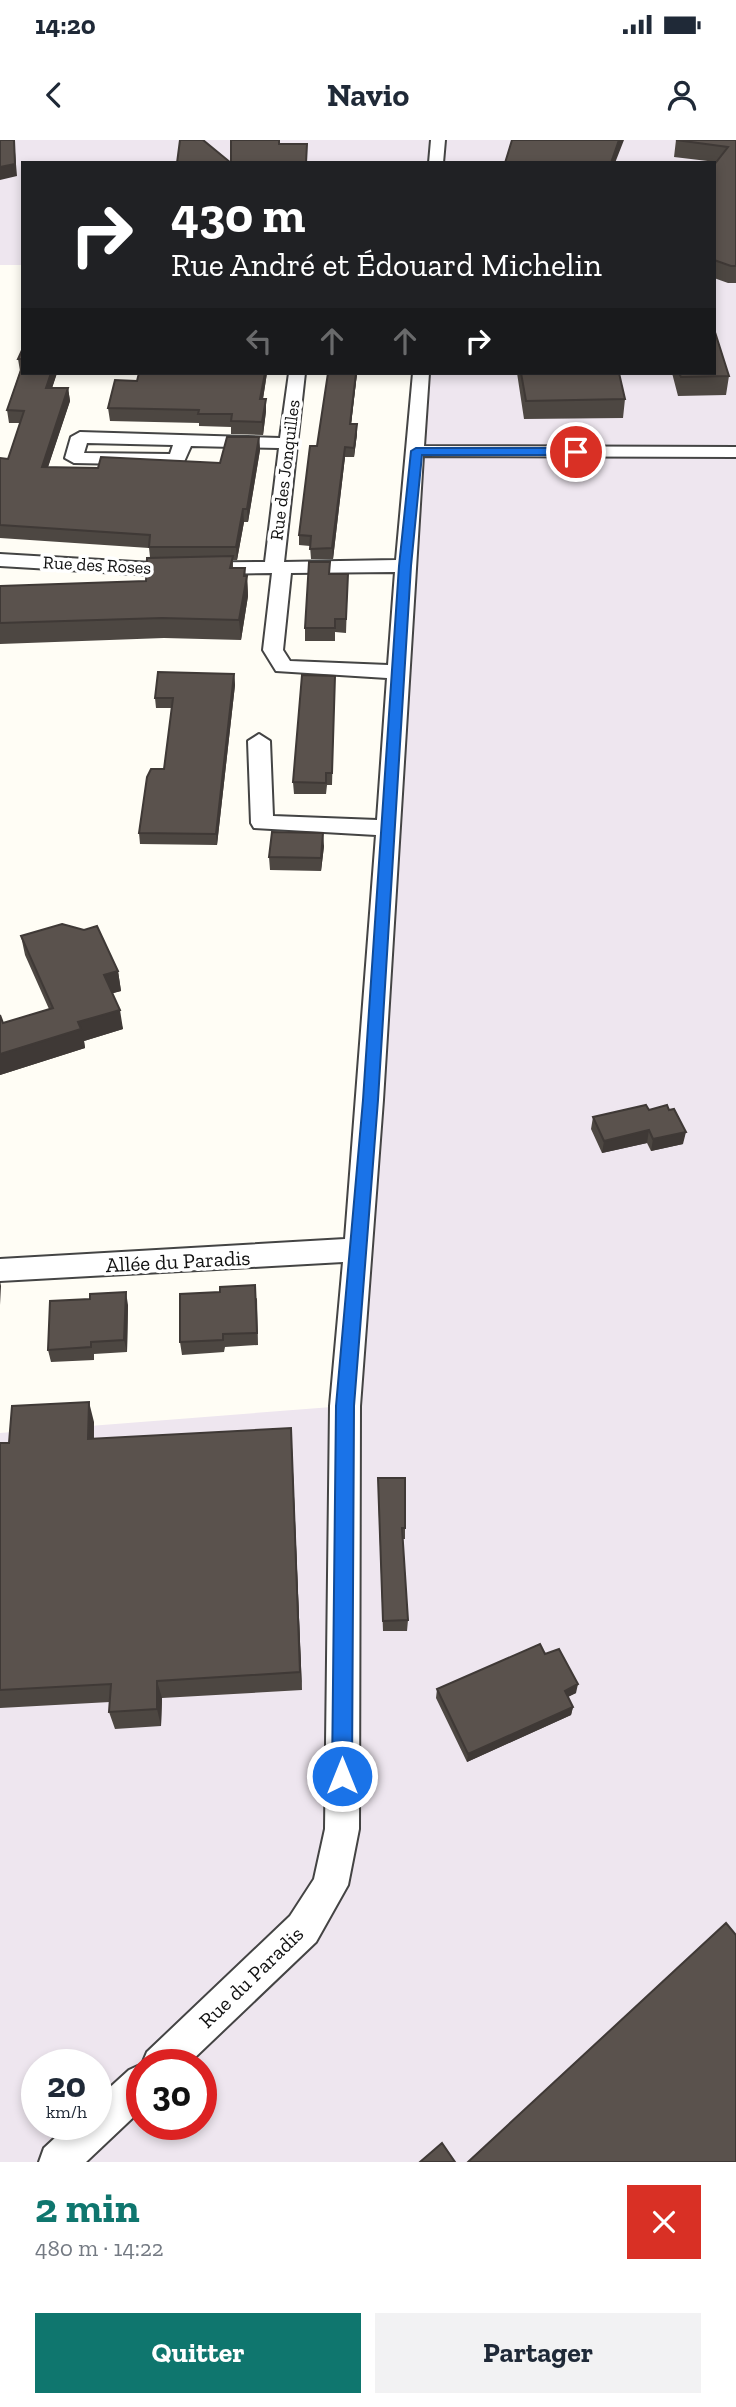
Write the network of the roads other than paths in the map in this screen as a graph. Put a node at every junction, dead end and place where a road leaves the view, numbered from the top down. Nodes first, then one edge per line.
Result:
1 (438, 140) edge
2 (436, 161) edge
3 (297, 375) edge
4 (421, 375) edge
5 (184, 440) junction
6 (286, 443) junction
7 (416, 451) junction
8 (736, 452) edge
9 (0, 560) edge
10 (405, 566) junction
11 (278, 567) junction
12 (398, 672) junction
13 (259, 741) dead end
14 (389, 828) junction
15 (356, 1250) junction
16 (0, 1270) edge
17 (177, 2049) edge
18 (126, 2098) edge
19 (58, 2162) edge

1 - 2 street
3 - 6 street, Rue des Jonquilles
4 - 7 street, Rue du Paradis
5 - 5 street
5 - 6 street
6 - 11 street, Rue des Jonquilles
7 - 8 street
7 - 10 street, Rue du Paradis
9 - 11 street, Rue des Roses
10 - 11 street, Rue des Roses
10 - 12 street, Rue du Paradis
11 - 12 street, Rue des Jonquilles
12 - 14 street, Rue du Paradis
13 - 14 street
14 - 15 street, Rue du Paradis
15 - 16 street, Allée du Paradis
15 - 17 street, Rue du Paradis
18 - 19 street

